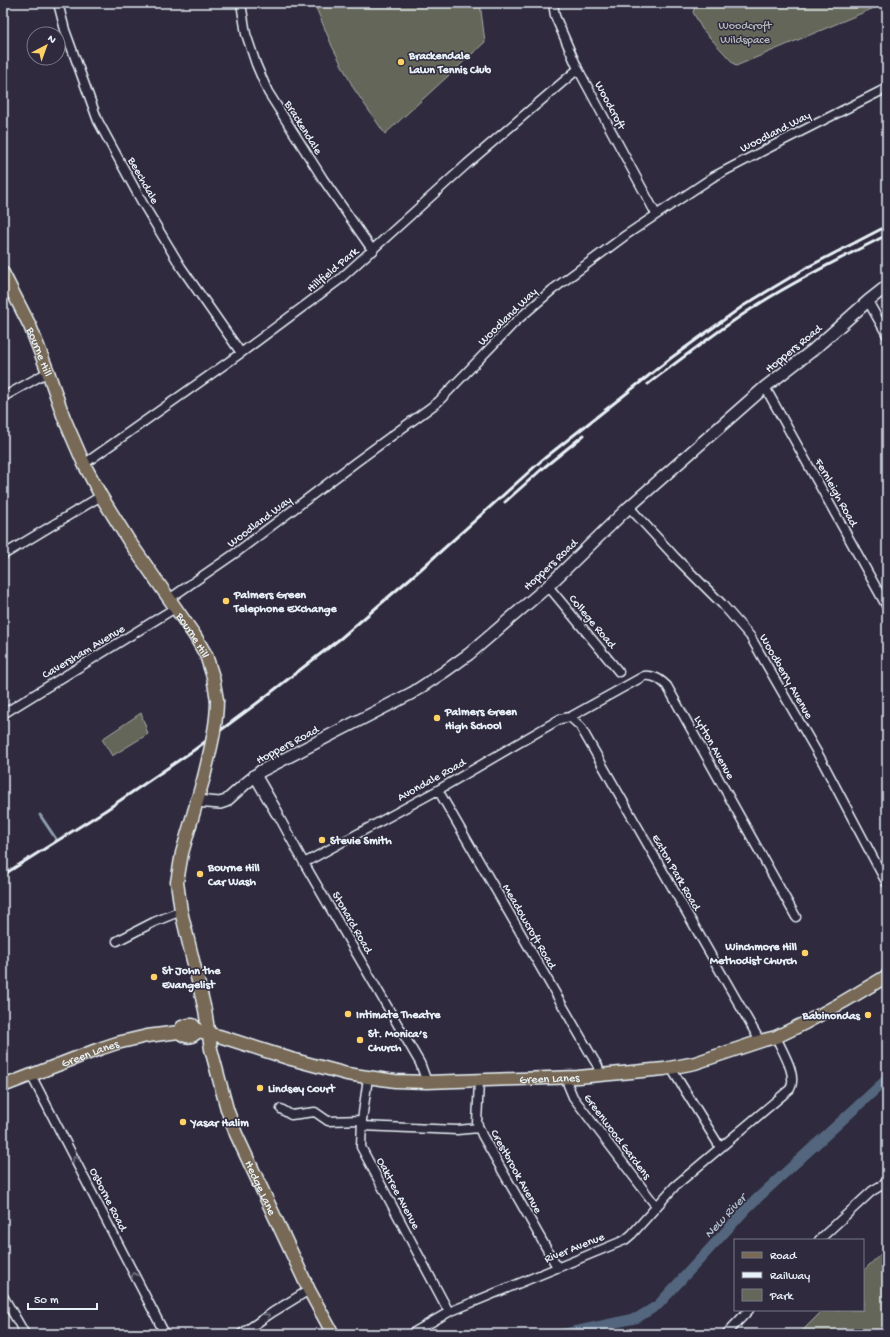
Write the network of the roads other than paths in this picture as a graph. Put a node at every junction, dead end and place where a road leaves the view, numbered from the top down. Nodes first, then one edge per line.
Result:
1 (58, 3) edge
2 (241, 3) edge
3 (553, 3) edge
4 (578, 69) junction
5 (887, 88) edge
6 (656, 214) junction
7 (373, 251) junction
8 (3, 273) edge
9 (887, 286) edge
10 (868, 301) junction
11 (887, 335) edge
12 (241, 353) junction
13 (48, 372) junction
14 (765, 387) junction
15 (3, 397) edge
16 (84, 464) junction
17 (102, 496) junction
18 (629, 507) junction
19 (3, 555) edge
20 (548, 586) junction
21 (172, 604) junction
22 (887, 607) edge
23 (619, 672) dead end
24 (3, 714) edge
25 (570, 717) junction
26 (255, 775) junction
27 (438, 790) junction
28 (196, 801) junction
29 (277, 813) joint
30 (304, 863) junction
31 (887, 884) edge
32 (181, 911) junction
33 (796, 917) dead end
34 (117, 941) dead end
35 (887, 976) edge
36 (203, 1032) junction
37 (776, 1037) junction
38 (760, 1041) junction
39 (670, 1068) junction
40 (31, 1075) junction
41 (600, 1075) junction
42 (567, 1077) junction
43 (368, 1078) junction
44 (479, 1081) junction
45 (427, 1082) junction
46 (3, 1086) edge
47 (281, 1109) dead end
48 (362, 1123) junction
49 (480, 1128) junction
50 (720, 1147) junction
51 (887, 1182) edge
52 (656, 1206) junction
53 (820, 1239) edge
54 (557, 1267) junction
55 (309, 1290) junction
56 (3, 1296) edge
57 (749, 1311) edge
58 (449, 1312) junction
59 (727, 1333) edge
60 (25, 1334) edge
61 (165, 1334) edge
62 (240, 1334) edge
63 (333, 1334) edge
64 (411, 1334) edge

1 - 12 street, Beechdale
2 - 7 street, Brackendale
3 - 4 street, Woodcroft
4 - 6 street, Woodcroft
4 - 7 street, Hillfield Park
5 - 6 street, Woodland Way
6 - 21 street, Woodland Way
7 - 12 street, Hillfield Park
8 - 13 main road, Bourne Hill
9 - 10 street, Hoppers Road
10 - 11 street
10 - 14 street, Hoppers Road
12 - 16 street, Hillfield Park
13 - 15 street
13 - 16 main road, Bourne Hill
14 - 18 street, Hoppers Road
14 - 22 street, Fernleigh Road
16 - 17 main road, Bourne Hill
17 - 19 street
17 - 21 main road, Bourne Hill
18 - 20 street, Hoppers Road
18 - 31 street, Woodberry Avenue
20 - 23 street, College Road
20 - 26 street, Hoppers Road
21 - 24 street, Caversham Avenue
21 - 28 main road, Bourne Hill, bridge
25 - 27 street, Avondale Road
25 - 33 street, Lytton Avenue
25 - 38 street, Eaton Park Road
26 - 28 street, Hoppers Road
26 - 29 street, Stonard Road
27 - 30 street, Avondale Road
27 - 41 street, Meadowcroft Road
28 - 32 main road, Bourne Hill
29 - 30 street, Stonard Road
30 - 45 street, Stonard Road
32 - 34 street
32 - 36 main road, Bourne Hill
35 - 37 main road, Green Lanes
36 - 40 main road, Green Lanes
36 - 43 main road, Green Lanes
36 - 55 main road, Hedge Lane
37 - 38 main road, Green Lanes
37 - 50 street, River Avenue
38 - 39 main road, Green Lanes
39 - 41 main road, Green Lanes
39 - 50 street
40 - 46 main road, Green Lanes
61 -> 40 street, Osborne Road
41 - 42 main road, Green Lanes
42 - 44 main road, Green Lanes
42 - 52 street, Greenwood Gardens
43 - 45 main road, Green Lanes
43 - 48 street, Oaktree Avenue
44 - 45 main road, Green Lanes
44 - 49 street, Crestbrook Avenue
47 - 48 street
48 - 49 street
48 - 58 street, Oaktree Avenue
49 - 54 street, Crestbrook Avenue
50 - 52 street, River Avenue
51 - 53 street
52 - 54 street, River Avenue
54 - 58 street, River Avenue
62 -> 55 street
55 - 63 main road, Hedge Lane
56 - 60 street
57 - 59 street
58 - 64 street, River Avenue

